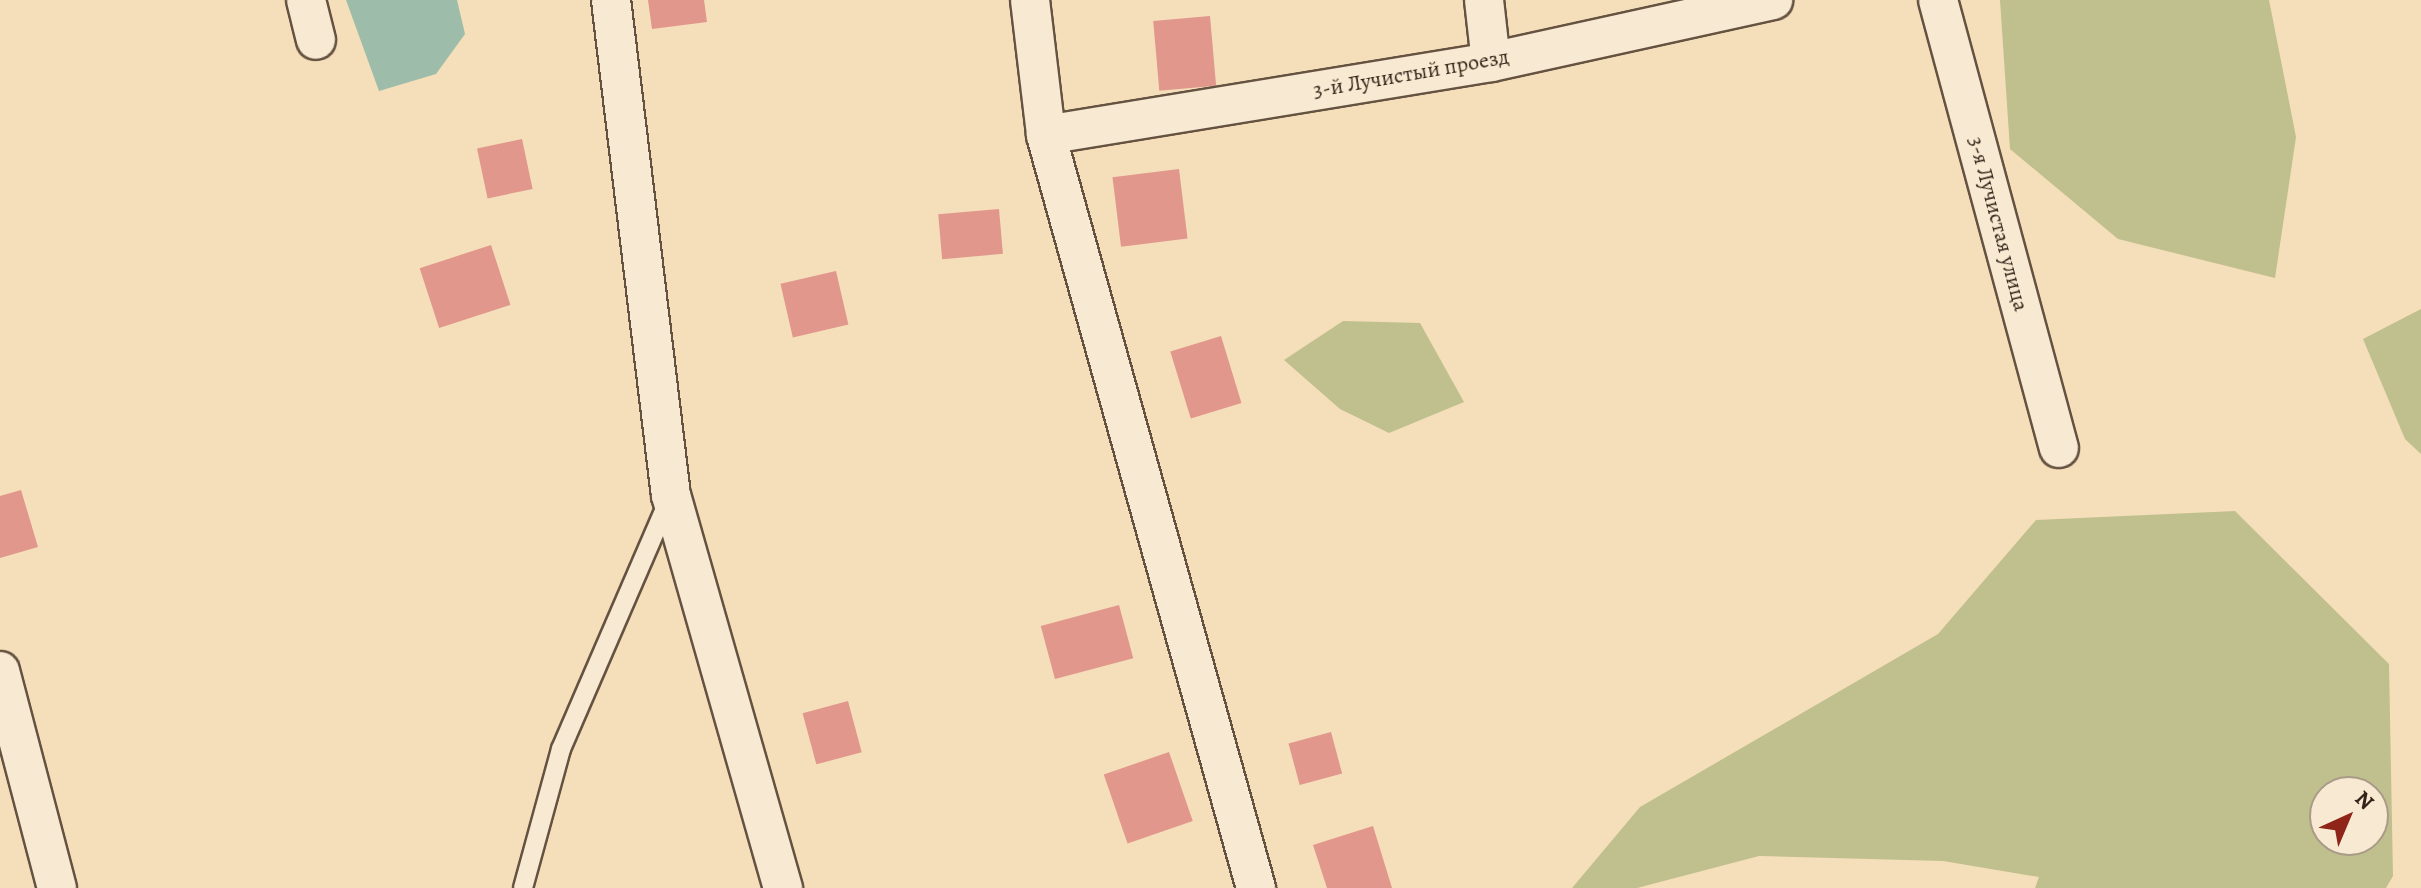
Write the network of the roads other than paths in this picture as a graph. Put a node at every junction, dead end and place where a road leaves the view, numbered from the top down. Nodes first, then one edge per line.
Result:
1 (306, 0) edge
2 (611, 0) edge
3 (1030, 0) edge
4 (1484, 0) edge
5 (1773, 0) edge
6 (1938, 0) edge
7 (316, 40) dead end
8 (1491, 62) junction
9 (1046, 135) junction
10 (2059, 448) dead end
11 (671, 495) junction
12 (0, 671) edge
13 (57, 888) edge
14 (523, 888) edge
15 (783, 888) edge
16 (1256, 888) edge

1 - 7 street
2 - 11 street
3 - 9 street
4 - 8 street
5 - 8 street, 3-й Лучистый проезд
6 - 10 street, 3-я Лучистая улица
8 - 9 street, 3-й Лучистый проезд
9 - 16 street
11 - 14 lane
11 - 15 street
12 - 13 street

